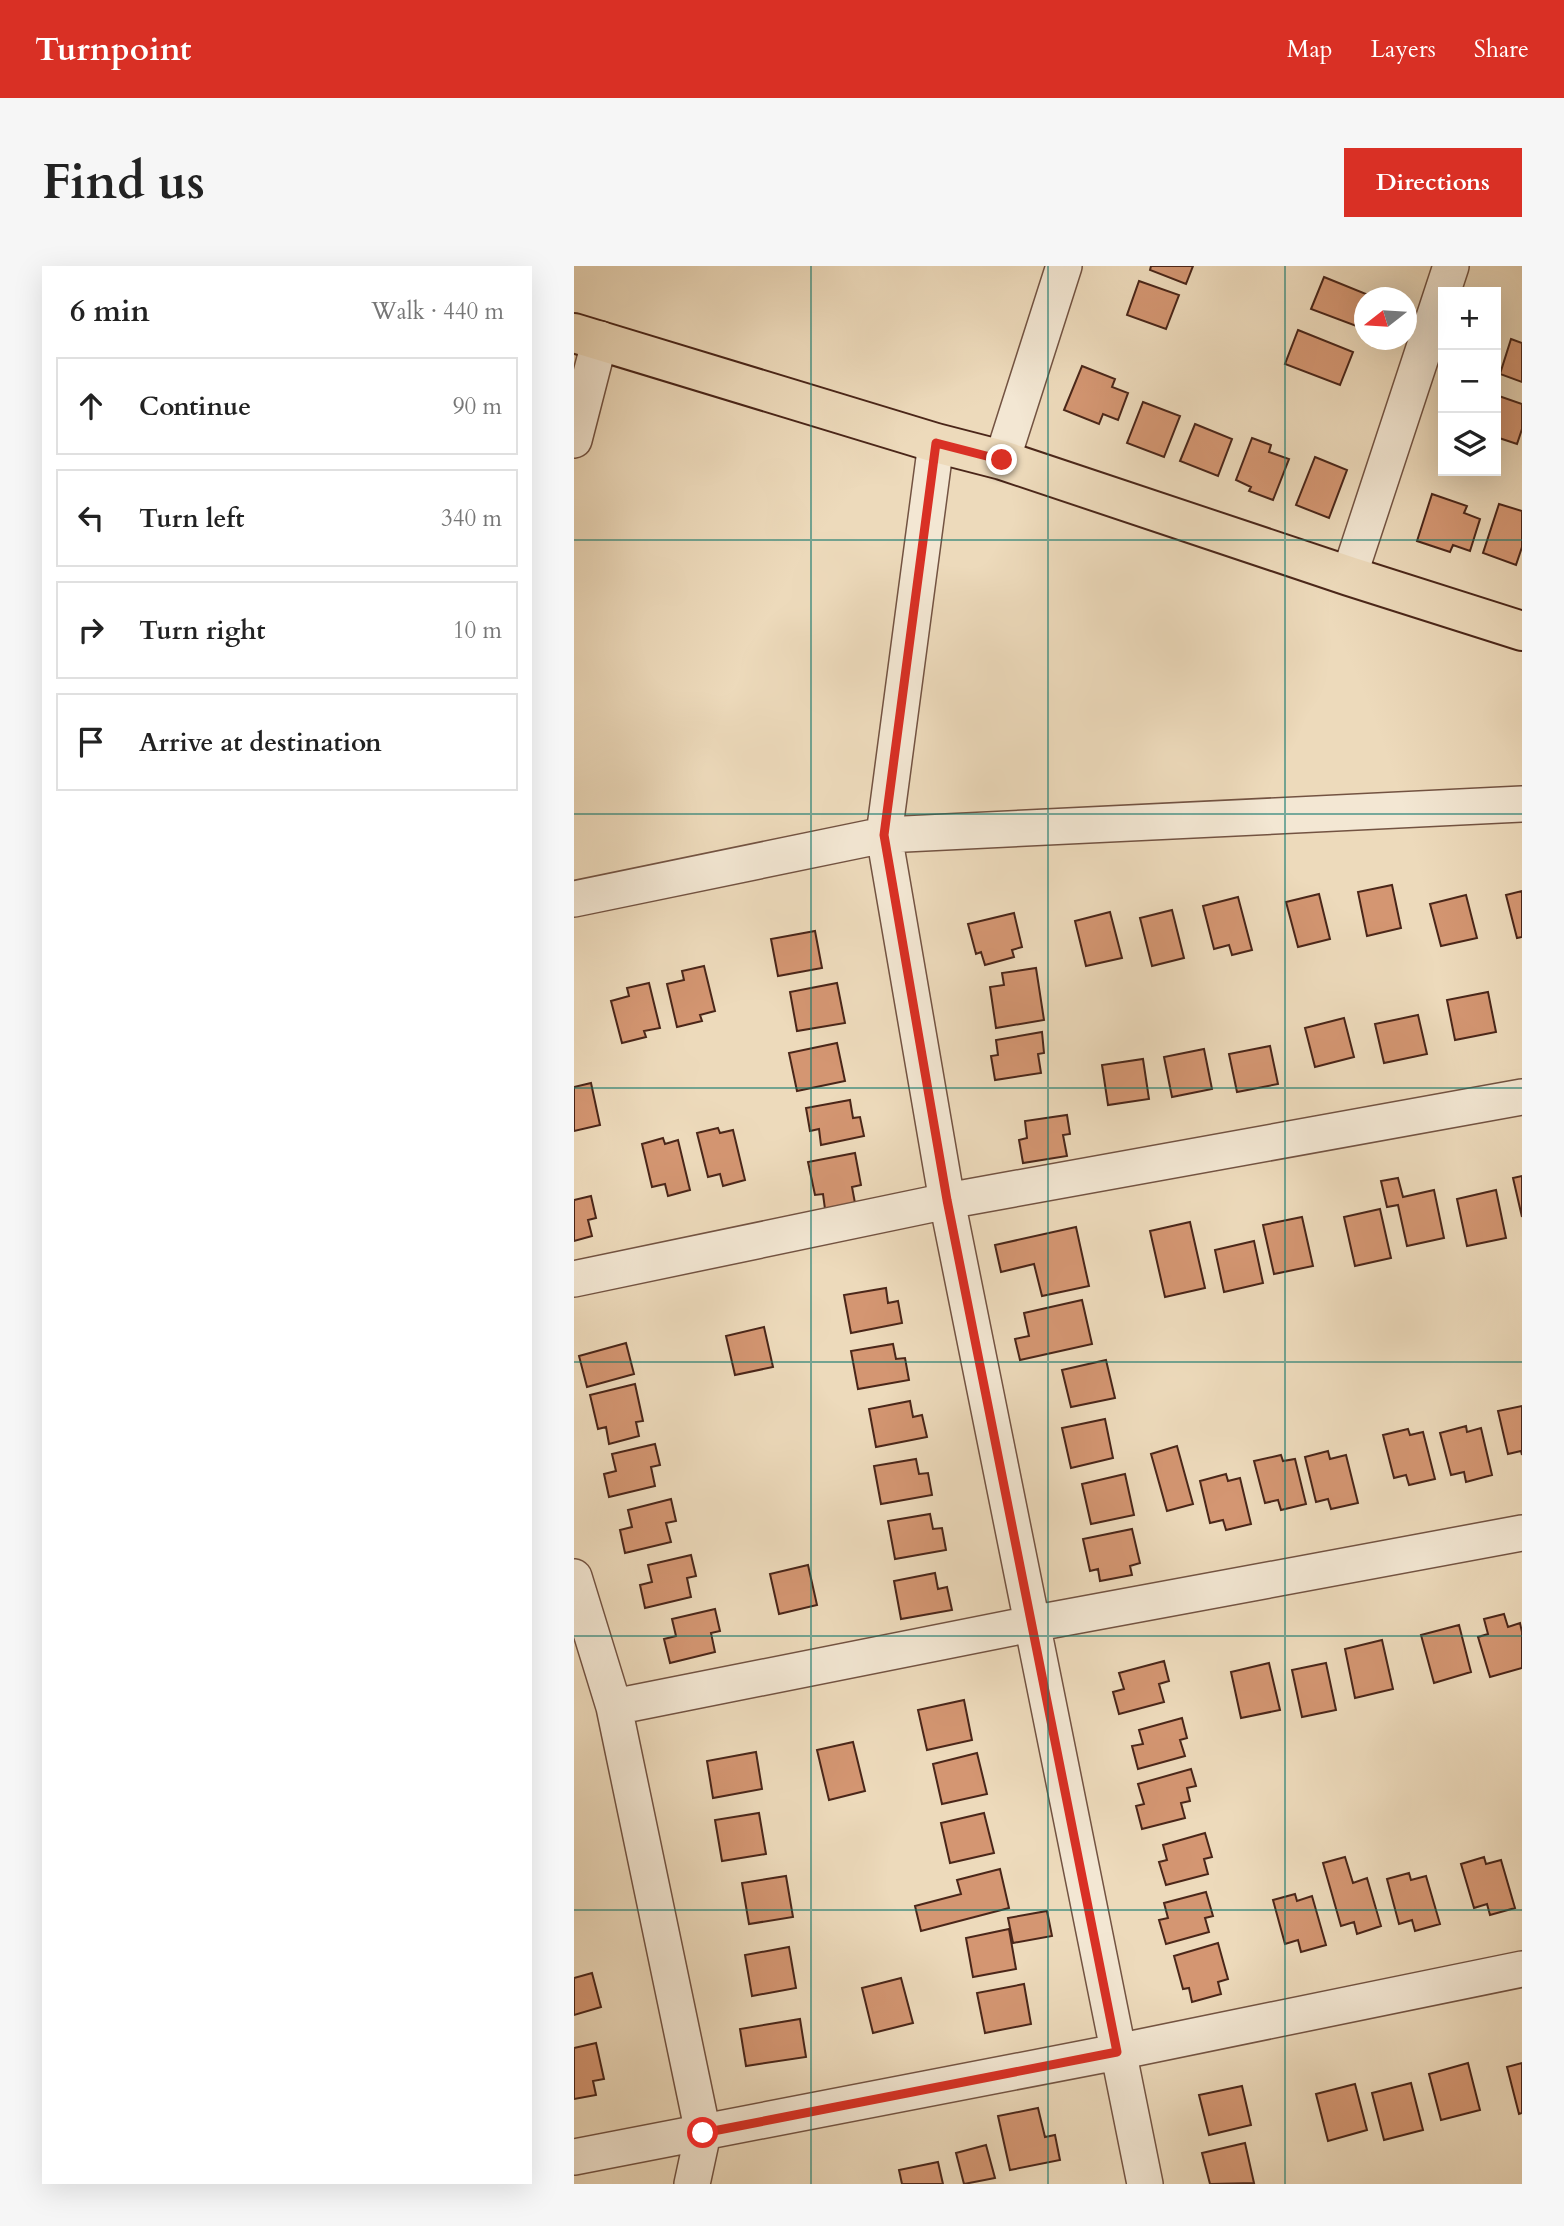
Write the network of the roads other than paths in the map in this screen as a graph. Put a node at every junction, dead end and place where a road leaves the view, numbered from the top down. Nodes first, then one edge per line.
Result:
1 (1064, 266) edge
2 (1451, 266) edge
3 (587, 336) edge
4 (574, 440) edge
5 (936, 443) junction
6 (1002, 460) junction
7 (1349, 576) junction
8 (1522, 631) edge
9 (1522, 804) edge
10 (884, 835) junction
11 (574, 899) edge
12 (1522, 1097) edge
13 (947, 1200) junction
14 (574, 1279) edge
15 (1522, 1533) edge
16 (574, 1577) edge
17 (1031, 1624) junction
18 (614, 1707) junction
19 (1522, 1969) edge
20 (1117, 2052) junction
21 (703, 2133) junction
22 (574, 2157) edge
23 (692, 2184) edge
24 (1144, 2184) edge

1 - 6 street
2 - 7 street
3 - 4 street
3 - 5 main road
5 - 6 main road
5 - 10 street
6 - 7 main road
7 - 8 main road
9 - 10 street
10 - 11 street
10 - 13 street
12 - 13 street
13 - 14 street
13 - 17 street
15 - 17 street
16 - 18 street
17 - 18 street
17 - 20 street
18 - 21 street
19 - 20 street
20 - 21 street
20 - 24 street
21 - 22 street
21 - 23 street

